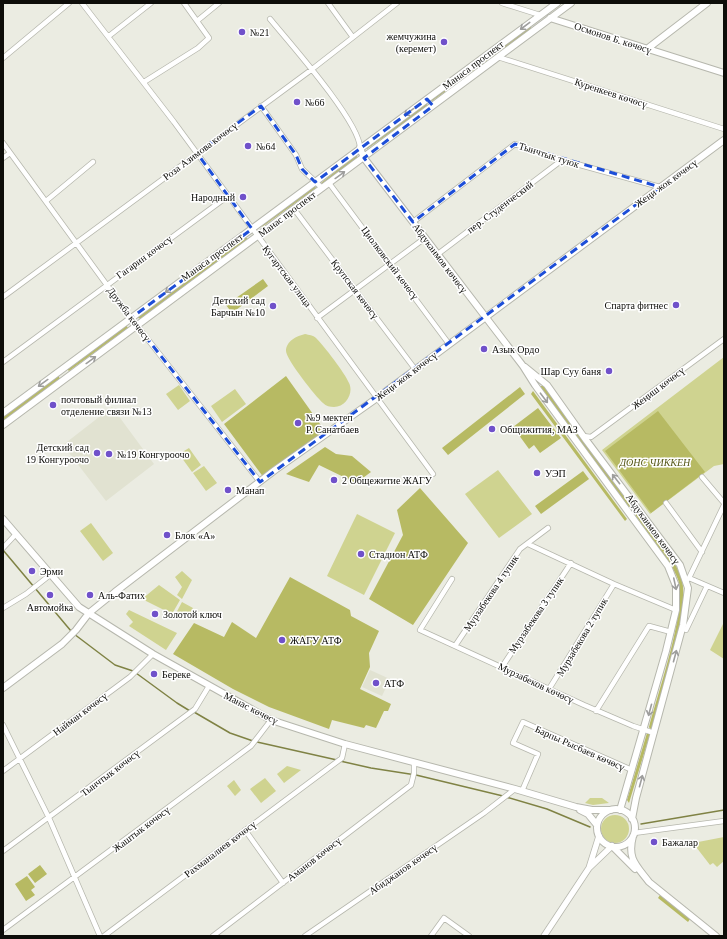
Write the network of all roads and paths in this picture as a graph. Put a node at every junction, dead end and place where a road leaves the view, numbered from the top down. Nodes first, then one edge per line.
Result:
1 (69, 3) edge
2 (82, 3) edge
3 (151, 3) edge
4 (184, 3) edge
5 (219, 3) edge
6 (328, 3) edge
7 (397, 3) edge
8 (502, 3) edge
9 (556, 3) edge
10 (571, 3) edge
11 (708, 3) edge
12 (540, 15) junction
13 (551, 18) junction
14 (270, 19) dead end
15 (197, 21) junction
16 (109, 36) junction
17 (352, 36) junction
18 (647, 49) junction
19 (498, 57) junction
20 (3, 58) edge
21 (481, 59) junction
22 (486, 67) junction
23 (311, 70) junction
24 (724, 73) edge
25 (144, 82) junction
26 (427, 99) junction
27 (261, 106) junction
28 (433, 106) junction
29 (724, 129) edge
30 (724, 140) edge
31 (3, 143) edge
32 (360, 148) junction
33 (10, 153) junction
34 (197, 153) junction
35 (3, 158) edge
36 (364, 158) junction
37 (562, 160) junction
38 (93, 162) dead end
39 (315, 182) junction
40 (329, 183) junction
41 (660, 187) junction
42 (322, 188) junction
43 (228, 196) junction
44 (46, 201) junction
45 (294, 209) junction
46 (413, 222) junction
47 (252, 228) junction
48 (257, 237) junction
49 (425, 238) junction
50 (77, 243) junction
51 (438, 254) junction
52 (390, 263) junction
53 (107, 285) junction
54 (355, 289) junction
55 (3, 297) edge
56 (131, 318) junction
57 (317, 318) junction
58 (486, 318) junction
59 (138, 325) junction
60 (724, 339) edge
61 (449, 344) junction
62 (3, 362) edge
63 (523, 366) junction
64 (415, 369) junction
65 (62, 370) junction
66 (67, 377) junction
67 (377, 398) junction
68 (3, 413) edge
69 (3, 425) edge
70 (583, 436) junction
71 (591, 436) junction
72 (590, 446) junction
73 (433, 474) dead end
74 (702, 477) dead end
75 (260, 482) junction
76 (666, 503) dead end
77 (724, 504) edge
78 (637, 506) junction
79 (630, 512) junction
80 (3, 519) edge
81 (548, 528) dead end
82 (16, 534) junction
83 (528, 544) junction
84 (3, 548) edge
85 (702, 552) junction
86 (571, 563) junction
87 (50, 575) junction
88 (452, 579) dead end
89 (688, 580) junction
90 (614, 584) junction
91 (707, 586) junction
92 (724, 593) edge
93 (3, 608) edge
94 (676, 610) junction
95 (89, 613) junction
96 (686, 630) dead end
97 (671, 632) junction
98 (455, 646) junction
99 (153, 654) junction
100 (502, 667) junction
101 (209, 686) junction
102 (3, 688) edge
103 (550, 689) junction
104 (596, 711) junction
105 (271, 720) junction
106 (3, 725) edge
107 (645, 730) junction
108 (654, 732) junction
109 (345, 744) junction
110 (20, 758) junction
111 (414, 762) junction
112 (632, 770) junction
113 (3, 771) edge
114 (512, 791) junction
115 (522, 791) junction
116 (576, 807) junction
117 (611, 810) junction
118 (620, 810) junction
119 (49, 818) junction
120 (632, 819) junction
121 (724, 821) edge
122 (597, 825) junction
123 (244, 830) junction
124 (633, 834) junction
125 (599, 836) junction
126 (612, 846) junction
127 (3, 852) edge
128 (589, 868) junction
129 (74, 879) junction
130 (649, 882) junction
131 (283, 883) junction
132 (3, 930) edge
133 (100, 936) edge
134 (104, 936) edge
135 (213, 936) edge
136 (305, 936) edge
137 (431, 936) edge
138 (469, 936) edge
139 (544, 936) edge
140 (716, 936) edge

1 - 20 street
2 - 16 street, Кугартская улица
3 - 16 street
4 - 15 street
5 - 15 street
6 - 17 street
7 - 17 street, Роза Азимова көчөсү
8 - 12 street, Осмонов Б. көчөсү
9 - 12 main road, Манаса проспект
10 - 13 main road, Манас проспект
11 - 18 main road
12 - 13 main road, Осмонов Б. көчөсү
12 -> 21 main road, Манаса проспект
13 - 18 main road, Осмонов Б. көчөсү
13 - 19 main road, Манас проспект
14 - 23 street
15 - 25 street
16 - 25 street, Кугартская улица
17 - 23 street, Роза Азимова көчөсү
18 - 24 main road, Осмонов Б. көчөсү
19 - 22 main road, Манас проспект
19 - 29 street, Куренкеев көчөсү
21 - 22 main road
21 - 26 main road, Манаса проспект
22 - 28 main road, Манас проспект
23 - 27 street, Роза Азимова көчөсү
23 - 32 street
25 - 34 street, Кугартская улица
26 - 28 main road
26 -> 32 main road, Манаса проспект
27 - 34 street, Роза Азимова көчөсү
27 - 39 street
28 - 36 main road, Манас проспект
30 - 41 main road, Жеңи жок көчөсү
31 - 33 street, Дружба көчөсү
32 - 36 main road, Абдукаимов көчөсү
32 - 39 main road, Манаса проспект
33 - 35 street
33 - 44 street, Дружба көчөсү
34 - 43 street, Кугартская улица
34 - 50 street, Роза Азимова көчөсү
40 -> 36 main road, Манас проспект
36 - 46 main road, Абдукаимов көчөсү
37 - 41 street, Тынчтык туюк
37 - 46 street, Тынчтык туюк
37 - 51 street, пер. Студенческий
38 - 44 street
39 - 42 street
39 - 47 main road, Манаса проспект
40 - 42 main road, Манас проспект
40 - 52 street, Циолковский көчөсү
41 - 58 main road, Жеңи жок көчөсү
42 - 45 main road, Манас проспект
43 - 47 street, Кугартская улица
43 - 53 street, Гагарин көчөсү
44 - 50 street, Дружба көчөсү
45 - 48 main road, Манас проспект
45 - 54 street, Крупская көчөсү
46 - 49 main road, Абдукаимов көчөсү
47 - 48 street, Кугартская улица
47 -> 56 main road, Манаса проспект
48 - 57 street, Кугартская улица
48 - 59 main road, Манас проспект
49 - 51 main road, Абдукаимов көчөсү
49 - 52 street
50 - 53 street, Дружба көчөсү
50 - 55 street, Роза Азимова көчөсү
51 - 58 main road, Абдукаимов көчөсү
52 - 54 street
52 - 61 street, Циолковский көчөсү
53 - 56 street, Дружба көчөсү
53 - 62 street, Гагарин көчөсү
54 - 57 street
54 - 64 street, Крупская көчөсү
56 - 59 street, Дружба көчөсү
56 - 65 main road, Манаса проспект
57 - 67 street, Кугартская улица
58 - 61 main road, Жеңи жок көчөсү
58 - 63 main road, Абдукаимов көчөсү
66 -> 59 main road, Манас проспект
59 - 75 street, Дружба көчөсү
60 - 71 street, Жеңиш көчөсү
61 - 64 main road, Жеңи жок көчөсү
63 - 70 main road, Абдукаимов көчөсү
63 -> 79 main road, Абдукаимов көчөсү
64 - 67 main road, Жеңи жок көчөсү
65 - 66 street
65 -> 68 main road, Манаса проспект
66 - 69 main road, Манас проспект
67 - 73 street, Кугартская улица
67 - 75 main road, Жеңи жок көчөсү
70 - 71 street
70 - 72 main road, Абдукаимов көчөсү
71 - 72 street
78 -> 72 main road, Абдукаимов көчөсү
74 - 77 street
75 - 95 main road, Жеңи жок көчөсү
76 - 85 street
77 - 85 street
78 - 79 main road
78 - 89 main road, Абдукаимов көчөсү
79 -> 94 main road, Абдукаимов көчөсү
80 - 82 main road, Манас көчөсү
81 - 83 street, Мурзабекова 4 тупик
82 - 84 street
82 - 87 main road, Манас көчөсү
83 - 86 street
83 - 98 street, Мурзабекова 4 тупик
85 - 89 street
86 - 90 street
86 - 100 street, Мурзабекова 3 тупик
87 - 93 street
87 - 95 main road, Манас көчөсү
88 - 98 street, Мурзабеков көчөсү
89 - 91 street
108 -> 89 main road, Абдукаимов көчөсү
90 - 94 street
90 - 103 street, Мурзабекова 2 тупик
91 - 92 street
91 - 96 street
94 - 97 main road, Абдукаимов көчөсү
95 - 99 main road, Манас көчөсү
95 - 102 main road, Жеңи жок көчөсү
97 - 104 street
97 -> 107 main road, Абдукаимов көчөсү
98 - 100 street, Мурзабеков көчөсү
99 - 101 main road, Манас көчөсү
99 - 110 street, Найман көчөсү
100 - 103 street, Мурзабеков көчөсү
101 - 105 main road, Манас көчөсү
101 - 119 street, Тынчтык көчөсү
103 - 104 street, Мурзабеков көчөсү
104 - 107 street, Мурзабеков көчөсү
105 - 109 main road, Манас көчөсү
105 - 129 street, Жаштык көчөсү
106 - 110 street
107 - 108 street, Мурзабеков көчөсү
107 - 112 main road, Абдукаимов көчөсү
120 -> 108 main road, Абдукаимов көчөсү
109 - 111 main road, Манас көчөсү
109 - 123 street, Рахманалиев көчөсү
110 - 113 street, Найман көчөсү
110 - 119 street
111 - 114 main road, Манас көчөсү
111 - 131 street, Аманов көчөсү
112 - 115 street, Барпы Рысбаев көчөсү
112 - 118 main road, Абдукаимов көчөсү
114 - 115 main road, Манас көчөсү
114 - 136 street, Абиджанов көчөсү
115 - 116 main road, Манас көчөсү
116 - 117 main road
116 - 122 main road
117 - 118 main road
117 - 122 main road
118 - 120 main road
119 - 127 street, Тынчтык көчөсү
119 - 129 street
120 - 124 main road
121 - 124 street
122 - 125 main road
123 - 131 street
123 - 134 street, Рахманалиев көчөсү
124 - 126 main road
124 - 130 main road
125 - 126 main road
125 - 128 street
126 - 128 street
126 - 130 main road
128 - 139 street
129 - 132 street, Жаштык көчөсү
129 - 133 street
130 - 140 main road
131 - 135 street, Аманов көчөсү
137 - 138 street

